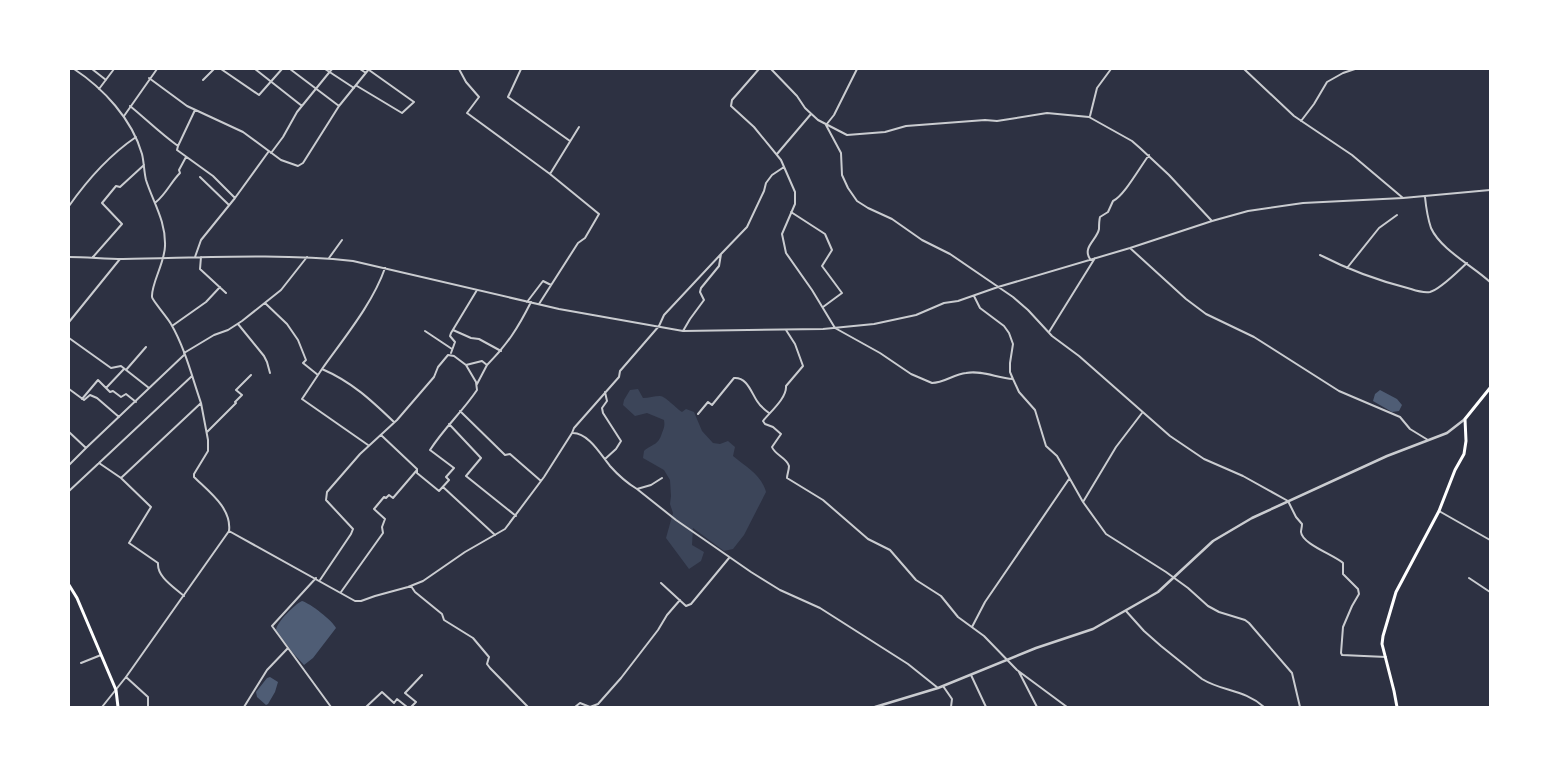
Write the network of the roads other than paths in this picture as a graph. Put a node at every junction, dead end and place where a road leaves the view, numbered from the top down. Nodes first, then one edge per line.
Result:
1 (74, 69) edge
2 (92, 69) edge
3 (114, 69) edge
4 (157, 69) edge
5 (214, 69) edge
6 (221, 69) edge
7 (255, 69) edge
8 (282, 69) edge
9 (290, 69) edge
10 (325, 69) edge
11 (332, 69) edge
12 (360, 69) edge
13 (369, 69) edge
14 (459, 69) edge
15 (521, 69) edge
16 (759, 69) edge
17 (771, 69) edge
18 (857, 69) edge
19 (1111, 69) edge
20 (1244, 69) edge
21 (1356, 69) edge
22 (329, 72) junction
23 (367, 74) junction
24 (150, 78) junction
25 (106, 80) junction
26 (203, 80) dead end
27 (272, 82) junction
28 (357, 86) junction
29 (99, 89) junction
30 (354, 89) junction
31 (316, 90) junction
32 (130, 106) junction
33 (302, 106) junction
34 (339, 106) junction
35 (196, 110) junction
36 (811, 114) junction
37 (123, 116) junction
38 (1089, 117) junction
39 (1301, 121) junction
40 (826, 125) junction
41 (579, 127) dead end
42 (136, 137) junction
43 (570, 141) junction
44 (178, 146) junction
45 (270, 152) junction
46 (777, 154) junction
47 (1149, 155) junction
48 (186, 157) junction
49 (144, 165) junction
50 (784, 167) junction
51 (550, 174) junction
52 (200, 177) dead end
53 (1490, 190) edge
54 (1425, 197) junction
55 (235, 198) junction
56 (1403, 198) junction
57 (156, 202) junction
58 (230, 205) junction
59 (69, 206) edge
60 (791, 212) junction
61 (1397, 214) dead end
62 (1212, 221) junction
63 (342, 240) dead end
64 (1130, 248) junction
65 (721, 254) junction
66 (1320, 255) dead end
67 (69, 257) edge
68 (93, 257) junction
69 (195, 257) junction
70 (201, 257) junction
71 (307, 257) junction
72 (164, 258) junction
73 (329, 258) junction
74 (1095, 258) junction
75 (120, 259) junction
76 (1090, 260) junction
77 (1467, 263) junction
78 (385, 268) junction
79 (1347, 268) junction
80 (1490, 282) edge
81 (551, 286) junction
82 (220, 287) junction
83 (998, 287) junction
84 (477, 290) junction
85 (226, 293) dead end
86 (973, 295) junction
87 (527, 302) junction
88 (530, 302) junction
89 (265, 303) junction
90 (539, 304) junction
91 (823, 307) junction
92 (69, 322) edge
93 (238, 324) junction
94 (172, 326) junction
95 (659, 326) junction
96 (835, 328) junction
97 (452, 329) junction
98 (786, 330) junction
99 (425, 331) dead end
100 (683, 331) junction
101 (1048, 333) junction
102 (69, 338) edge
103 (146, 347) dead end
104 (452, 349) junction
105 (501, 351) junction
106 (184, 354) junction
107 (451, 354) junction
108 (466, 365) junction
109 (487, 365) junction
110 (125, 369) junction
111 (322, 369) junction
112 (270, 373) dead end
113 (251, 375) dead end
114 (318, 375) junction
115 (192, 376) junction
116 (1013, 379) junction
117 (477, 384) junction
118 (106, 388) junction
119 (150, 388) junction
120 (1490, 388) edge
121 (69, 389) edge
122 (605, 392) junction
123 (82, 399) junction
124 (136, 402) junction
125 (200, 403) junction
126 (460, 411) junction
127 (769, 413) junction
128 (1142, 413) junction
129 (698, 414) dead end
130 (120, 418) junction
131 (1465, 419) junction
132 (394, 422) junction
133 (449, 424) junction
134 (69, 432) edge
135 (207, 432) junction
136 (572, 433) junction
137 (380, 435) junction
138 (1429, 440) junction
139 (369, 446) junction
140 (86, 448) junction
141 (605, 459) junction
142 (99, 463) junction
143 (69, 465) edge
144 (418, 470) junction
145 (121, 478) junction
146 (662, 478) dead end
147 (1070, 479) junction
148 (541, 481) junction
149 (443, 488) junction
150 (637, 489) junction
151 (69, 491) edge
152 (1288, 501) junction
153 (1083, 502) junction
154 (1439, 511) junction
155 (516, 516) junction
156 (229, 531) junction
157 (495, 535) junction
158 (1490, 540) edge
159 (729, 558) junction
160 (316, 578) junction
161 (1173, 578) junction
162 (1469, 578) dead end
163 (320, 580) junction
164 (661, 583) dead end
165 (69, 585) edge
166 (411, 586) junction
167 (341, 592) junction
168 (1490, 592) edge
169 (184, 596) junction
170 (680, 600) junction
171 (1126, 611) junction
172 (972, 627) junction
173 (288, 648) junction
174 (101, 655) junction
175 (1386, 657) junction
176 (1006, 660) junction
177 (82, 663) dead end
178 (1017, 670) junction
179 (422, 675) dead end
180 (971, 675) junction
181 (126, 678) junction
182 (943, 686) junction
183 (938, 688) junction
184 (116, 690) junction
185 (102, 707) edge
186 (118, 707) edge
187 (148, 707) edge
188 (244, 707) edge
189 (331, 707) edge
190 (366, 707) edge
191 (407, 707) edge
192 (411, 707) edge
193 (528, 707) edge
194 (575, 707) edge
195 (875, 707) edge
196 (951, 707) edge
197 (986, 707) edge
198 (1037, 707) edge
199 (1067, 707) edge
200 (1264, 707) edge
201 (1300, 707) edge
202 (1397, 707) edge

1 - 29 street
2 - 25 street
3 - 25 street
4 - 24 street
5 - 26 street
6 - 27 street
7 - 27 street
8 - 27 street
9 - 31 street
10 - 22 street
11 - 22 street
12 - 23 street
13 - 23 street
13 - 28 street
14 - 51 street
15 - 43 street
16 - 46 street
17 - 36 street
18 - 40 street
19 - 38 street
20 - 39 street
21 - 39 street
22 - 30 street
22 - 31 street
23 - 28 street
24 - 32 street
24 - 35 street
25 - 29 street
27 - 33 street
28 - 30 street
29 - 37 street
30 - 34 street
31 - 33 street
31 - 34 street
32 - 37 street
32 - 44 street
33 - 45 street
34 - 45 street
35 - 44 street
35 - 45 street
36 - 40 street
36 - 46 street
37 - 42 street
38 - 40 street
38 - 47 street
39 - 56 street
40 - 83 street
41 - 43 street
42 - 49 street
42 - 59 street
43 - 51 street
44 - 48 street
45 - 55 street
46 - 50 street
47 - 62 street
47 - 76 street
48 - 55 street
48 - 57 street
49 - 57 street
49 - 68 street
50 - 60 street
50 - 65 street
51 - 81 street
52 - 58 street
53 - 54 street
54 - 56 street
54 - 77 street
55 - 58 street
56 - 62 street
57 - 72 street
58 - 69 street
60 - 91 street
60 - 91 street
61 - 79 street
62 - 64 street
63 - 73 street
64 - 74 street
64 - 138 street
65 - 95 street
65 - 100 street
66 - 79 street
67 - 68 street
68 - 75 street
69 - 70 street
69 - 72 street
70 - 71 street
70 - 82 street
71 - 73 street
71 - 89 street
72 - 75 street
72 - 94 street
73 - 78 street
74 - 76 street
74 - 101 street
75 - 92 street
76 - 83 street
77 - 79 street
77 - 80 street
78 - 84 street
78 - 111 street
81 - 87 street
81 - 90 street
82 - 85 street
82 - 94 street
83 - 86 street
83 - 101 street
84 - 87 street
84 - 97 street
86 - 96 street
86 - 116 street
87 - 88 street
88 - 90 street
88 - 105 street
89 - 93 street
89 - 114 street
90 - 95 street
91 - 96 street
93 - 106 street
93 - 112 street
94 - 106 street
95 - 100 street
95 - 122 street
96 - 98 street
96 - 116 street
97 - 104 street
97 - 105 street
98 - 100 street
98 - 127 street
99 - 104 street
101 - 128 street
102 - 110 street
103 - 110 street
104 - 107 street
105 - 109 street
106 - 115 street
106 - 119 street
107 - 108 street
107 - 132 street
108 - 109 street
108 - 117 street
109 - 117 street
110 - 118 street
110 - 119 street
111 - 114 street
111 - 132 street
113 - 135 street
114 - 139 street
115 - 125 street
115 - 142 street
116 - 147 street
117 - 126 street
118 - 123 street
118 - 124 street
119 - 124 street
120 - 131 main road
121 - 123 street
122 - 136 street
122 - 141 street
123 - 130 street
124 - 130 street
125 - 135 street
125 - 145 street
126 - 133 street
126 - 148 street
127 - 129 street
127 - 172 street
128 - 152 street
128 - 153 street
130 - 140 street
131 - 138 street
131 - 154 main road
132 - 137 street
133 - 149 street
133 - 155 street
134 - 140 street
135 - 156 street
136 - 141 street
136 - 148 street
137 - 139 street
137 - 144 street
138 - 152 street
139 - 163 street
140 - 143 street
141 - 150 street
142 - 145 street
142 - 151 street
144 - 149 street
144 - 167 street
145 - 169 street
146 - 150 street
147 - 153 street
147 - 172 street
148 - 155 street
149 - 157 street
150 - 159 street
152 - 161 street
152 - 175 street
153 - 161 street
154 - 158 street
154 - 175 main road
155 - 157 street
156 - 160 street
156 - 169 street
157 - 166 street
159 - 170 street
159 - 183 street
160 - 163 street
160 - 173 street
161 - 171 street
161 - 201 street
162 - 168 street
163 - 167 street
164 - 170 street
165 - 174 main road
166 - 167 street
166 - 193 street
169 - 181 street
170 - 194 street
171 - 176 street
171 - 200 street
172 - 176 street
173 - 188 street
173 - 189 street
174 - 177 street
174 - 184 main road
175 - 202 main road
176 - 178 street
176 - 180 street
178 - 198 street
178 - 199 street
179 - 192 street
180 - 182 street
180 - 197 street
181 - 184 street
181 - 187 street
182 - 183 street
182 - 196 street
183 - 195 street
184 - 185 street
184 - 186 main road
190 - 191 street

